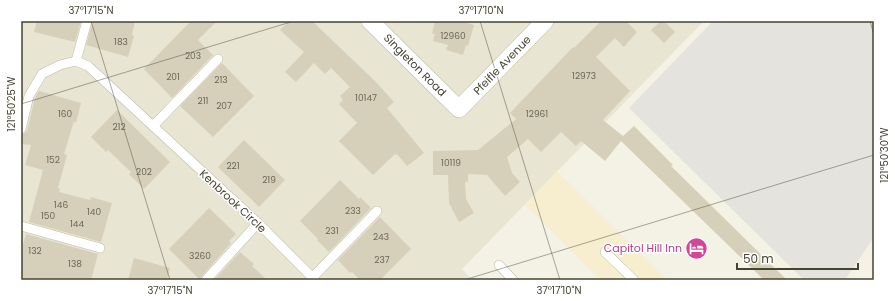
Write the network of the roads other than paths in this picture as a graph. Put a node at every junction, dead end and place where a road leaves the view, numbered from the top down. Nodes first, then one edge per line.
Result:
1 (87, 21) edge
2 (370, 21) edge
3 (545, 21) edge
4 (218, 59) dead end
5 (76, 61) junction
6 (459, 109) joint
7 (153, 126) junction
8 (21, 129) edge
9 (376, 211) dead end
10 (258, 223) junction
11 (21, 226) edge
12 (100, 248) dead end
13 (605, 252) dead end
14 (499, 266) dead end
15 (314, 278) edge
16 (206, 280) edge
17 (513, 280) edge
18 (634, 280) edge

1 - 5 lane
2 - 6 street, Singleton Road
3 - 6 street, Pfeifle Avenue
4 - 7 lane
5 - 7 lane, Kenbrook Circle
5 - 8 lane
7 - 10 lane, Kenbrook Circle
9 - 15 lane, Kenbrook Circle
10 - 15 lane, Kenbrook Circle
10 - 16 lane
11 - 12 lane
13 - 18 lane
14 - 17 lane

